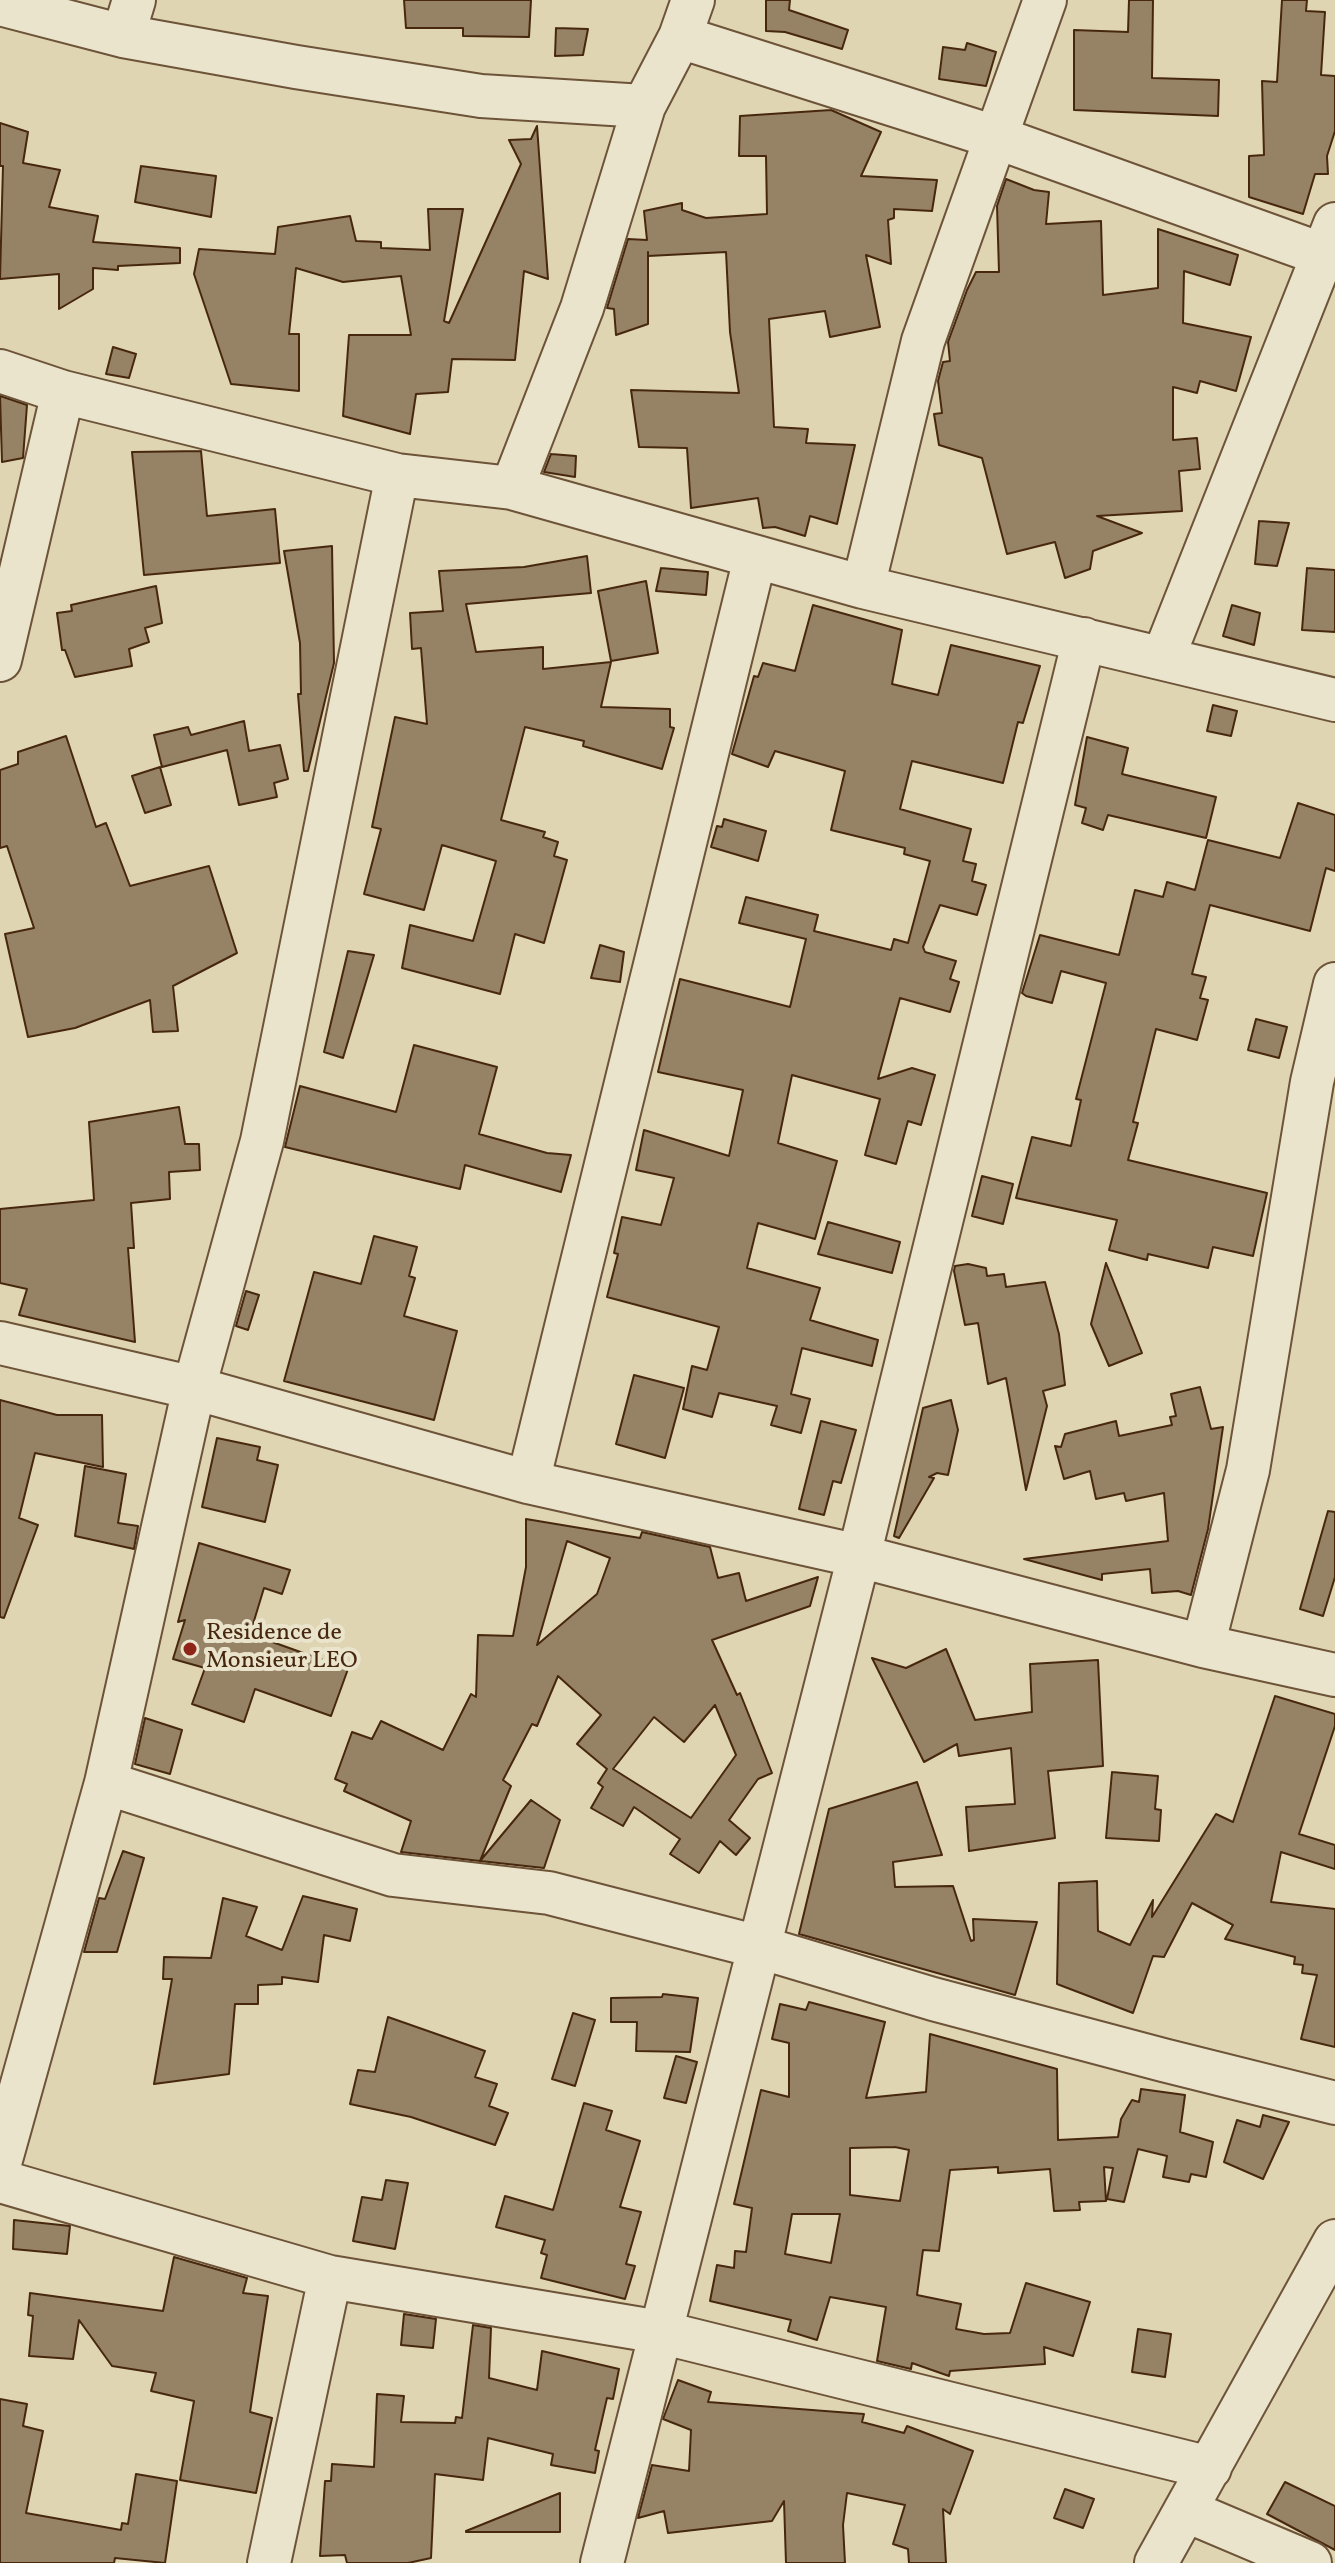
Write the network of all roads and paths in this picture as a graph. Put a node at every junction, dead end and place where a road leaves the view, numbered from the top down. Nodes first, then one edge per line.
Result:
1 (1045, 0) edge
2 (0, 4) edge
3 (129, 18) edge
4 (686, 19) edge
5 (644, 106) junction
6 (998, 138) junction
7 (1332, 246) edge
8 (0, 371) edge
9 (63, 392) junction
10 (397, 475) junction
11 (512, 488) junction
12 (755, 558) junction
13 (863, 587) junction
14 (1084, 639) junction
15 (1163, 658) junction
16 (0, 660) edge
17 (1335, 700) edge
18 (1335, 984) edge
19 (1324, 1085) edge
20 (0, 1343) edge
21 (194, 1388) junction
22 (528, 1482) junction
23 (859, 1556) junction
24 (1203, 1646) junction
25 (1335, 1675) edge
26 (106, 1783) junction
27 (759, 1947) junction
28 (12, 2079) edge
29 (1335, 2103) edge
30 (0, 2163) edge
31 (0, 2181) edge
32 (1335, 2241) edge
33 (330, 2277) junction
34 (660, 2332) junction
35 (1210, 2468) junction
36 (1187, 2511) junction
37 (269, 2563) edge
38 (602, 2563) edge
39 (1156, 2563) edge
40 (1310, 2563) edge

1 - 6 street
2 - 3 street
3 - 5 street
4 - 5 street
4 - 6 street
5 - 11 street
6 - 7 street
6 - 13 street
7 - 15 street
8 - 9 street
9 - 10 street
9 - 16 street
10 - 11 street
10 - 21 street
11 - 12 street
12 - 13 street
12 - 22 street
13 - 14 street
14 - 15 street
14 - 23 street
15 - 17 street
18 - 19 street
19 - 24 street
20 - 21 street
21 - 22 street
21 - 26 street
22 - 23 street
23 - 24 street
23 - 27 street
24 - 25 street
26 - 27 street
26 - 28 street
27 - 29 street
27 - 34 street
28 - 30 street
31 - 33 street
32 - 35 street
33 - 34 street
33 - 37 street
34 - 35 street
34 - 38 street
35 - 36 street
36 - 39 street
36 - 40 street

